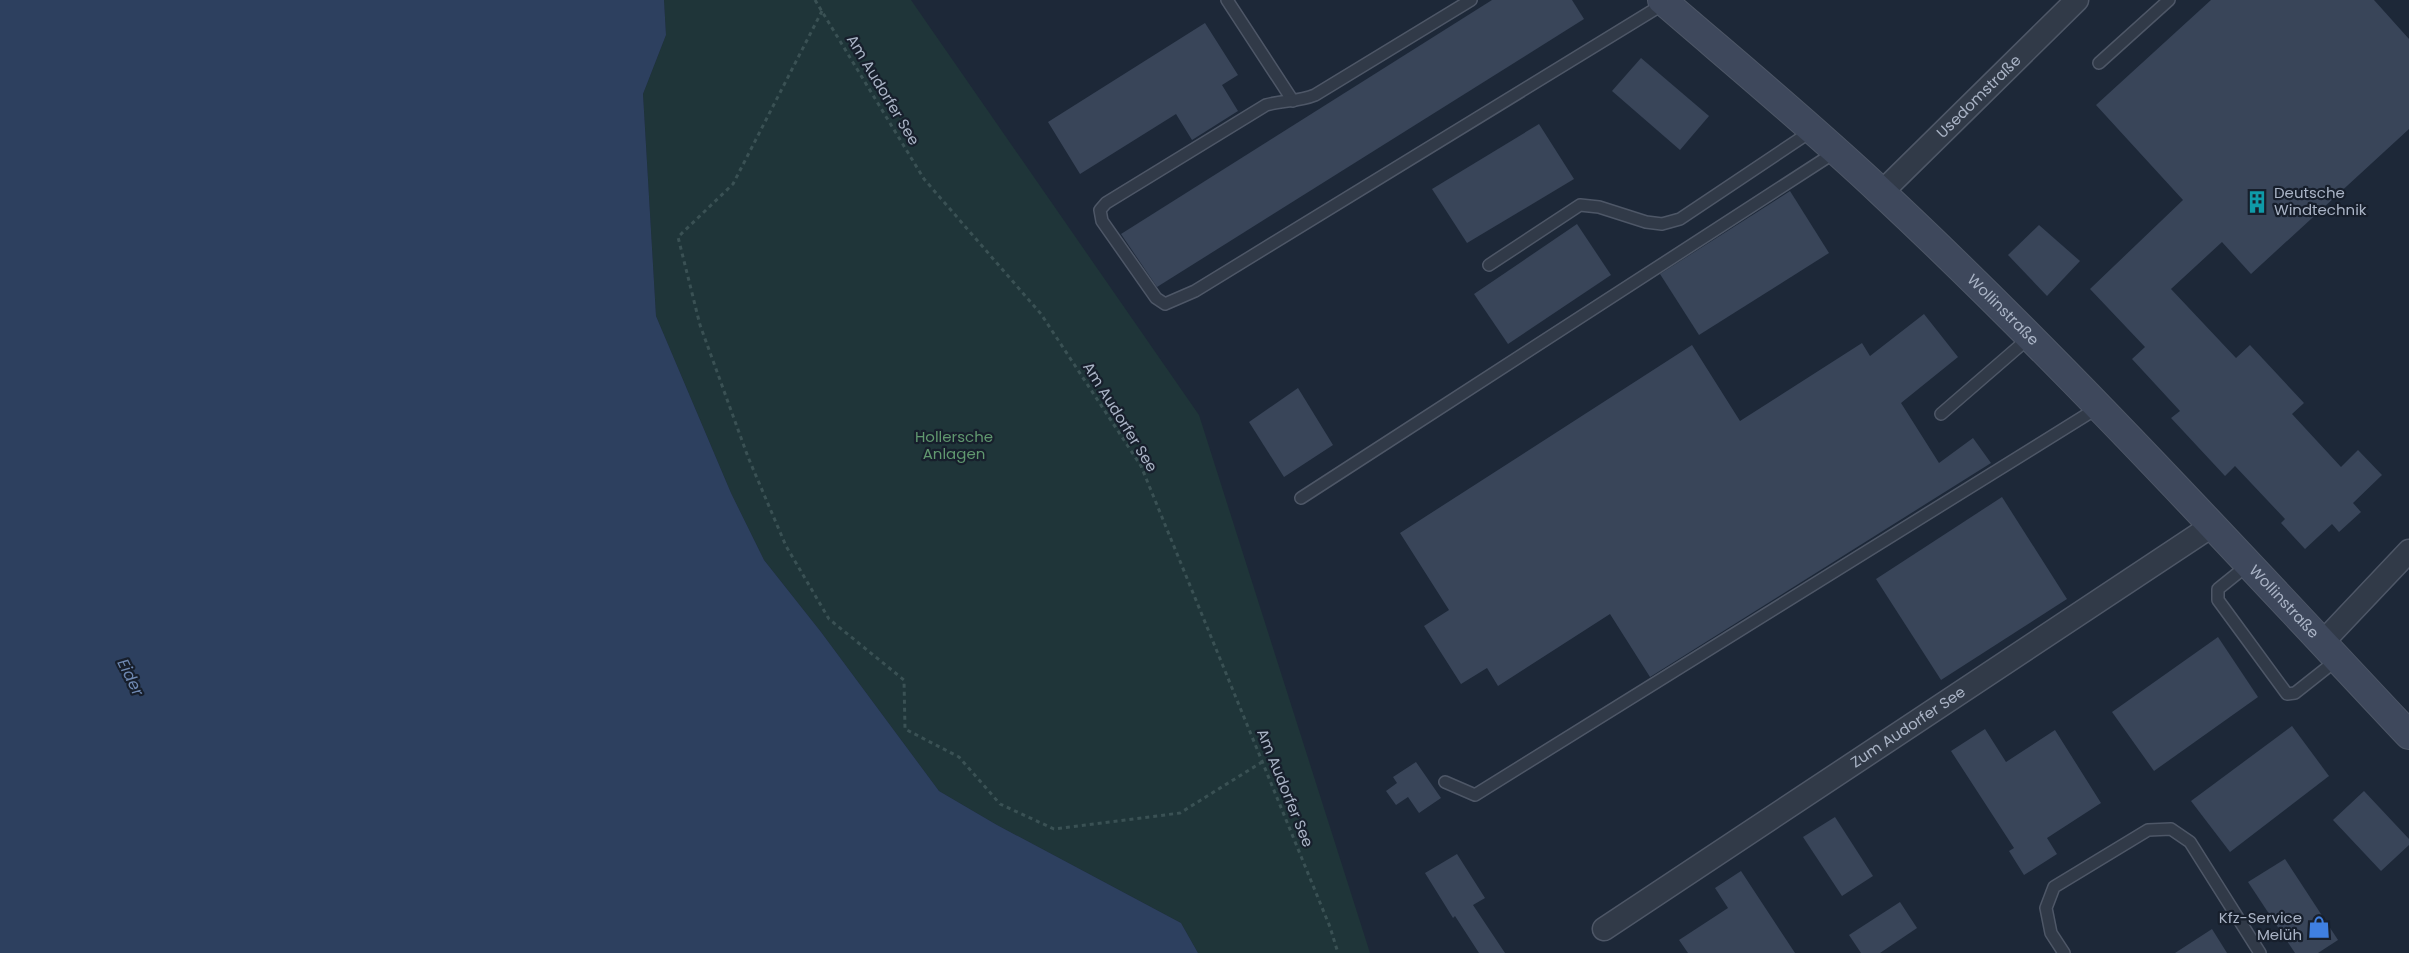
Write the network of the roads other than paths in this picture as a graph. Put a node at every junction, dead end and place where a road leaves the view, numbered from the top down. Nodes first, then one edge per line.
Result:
1 (1227, 0) edge
2 (1471, 0) edge
3 (2078, 0) edge
4 (2169, 0) edge
5 (1664, 1) edge
6 (2099, 63) dead end
7 (1293, 101) junction
8 (1813, 130) junction
9 (1837, 151) junction
10 (1882, 192) junction
11 (1489, 265) dead end
12 (2030, 337) junction
13 (2099, 408) junction
14 (1941, 414) dead end
15 (1300, 498) dead end
16 (2212, 525) junction
17 (2409, 551) edge
18 (2249, 564) junction
19 (2330, 651) junction
20 (2409, 735) edge
21 (1445, 782) dead end
22 (1604, 929) dead end
23 (2064, 953) edge
24 (2260, 953) edge

1 - 7 lane
2 - 7 lane
3 - 10 street, Usedomstraße
4 - 6 lane
5 - 7 lane
5 - 8 street, Wollinstraße
8 - 9 street, Wollinstraße
8 - 11 lane
9 - 10 street, Wollinstraße
9 - 15 lane
10 - 12 street, Wollinstraße
12 - 13 street, Wollinstraße
12 - 14 lane
13 - 16 street, Wollinstraße
13 - 21 lane
16 - 18 street, Wollinstraße
16 - 22 street, Zum Audorfer See
17 - 19 street
18 - 19 street, Wollinstraße
18 - 19 lane
19 - 20 street, Wollinstraße
23 - 24 lane

